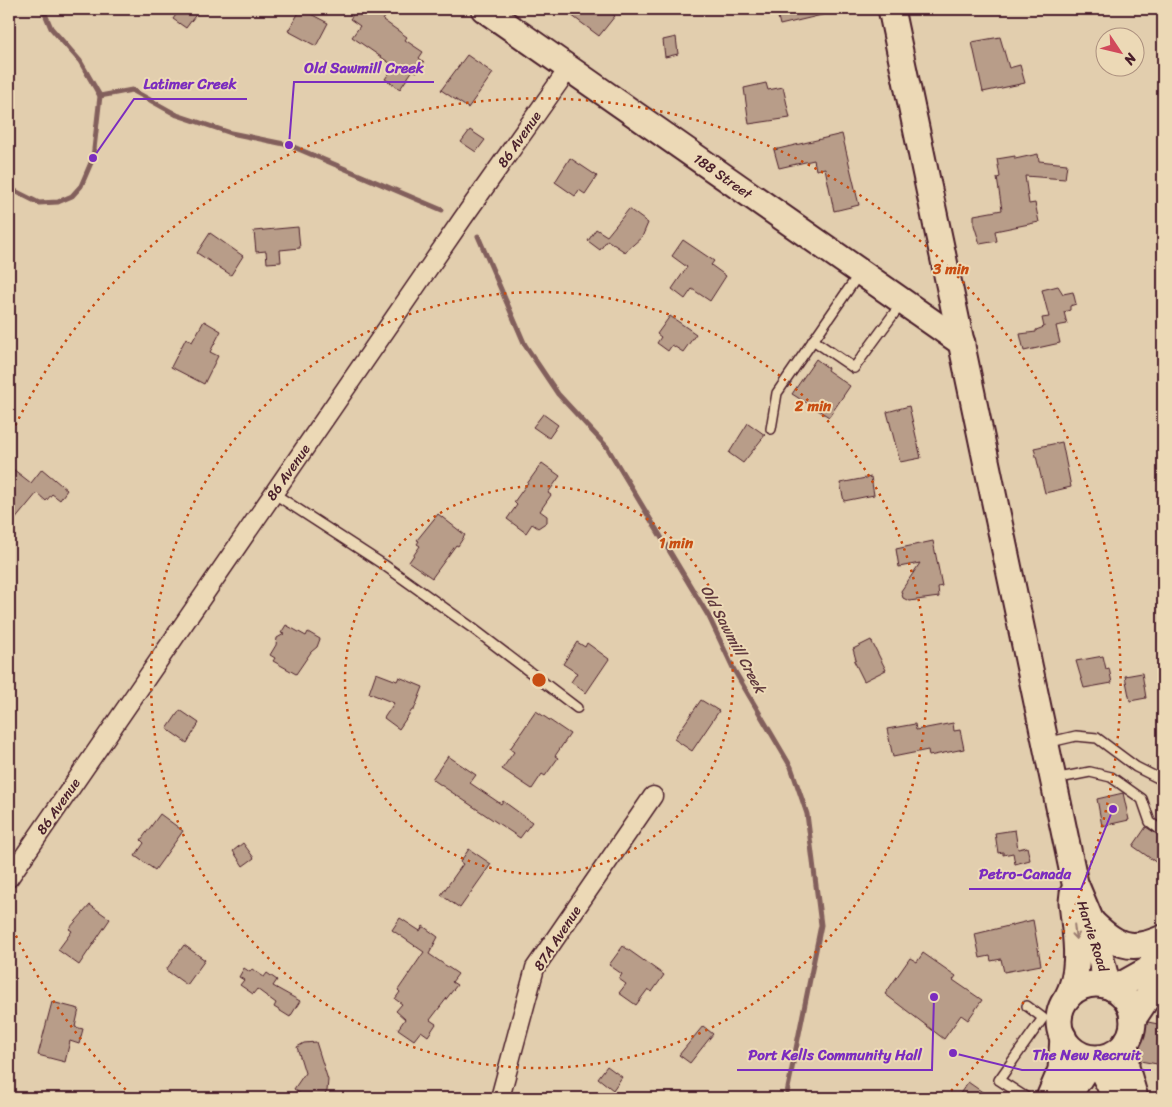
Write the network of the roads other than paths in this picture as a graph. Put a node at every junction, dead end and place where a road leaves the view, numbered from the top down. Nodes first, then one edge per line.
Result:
1 (484, 9) edge
2 (891, 9) edge
3 (569, 68) junction
4 (860, 272) junction
5 (903, 302) junction
6 (813, 340) junction
7 (962, 343) junction
8 (771, 429) dead end
9 (273, 494) junction
10 (577, 708) dead end
11 (1046, 743) junction
12 (1053, 779) junction
13 (1160, 779) dead end
14 (654, 796) dead end
15 (1163, 832) edge
16 (9, 878) edge
17 (1075, 883) junction
18 (1091, 921) junction
19 (1163, 938) edge
20 (1163, 949) edge
21 (1163, 974) edge
22 (1111, 987) junction
23 (1067, 998) junction
24 (1027, 1006) dead end
25 (1129, 1031) junction
26 (1063, 1036) junction
27 (1094, 1059) junction
28 (500, 1098) edge
29 (1027, 1098) edge
30 (1049, 1098) edge
31 (1067, 1098) edge
32 (1116, 1098) edge
33 (1135, 1098) edge

1 - 3 main road, 188 Street
2 - 7 main road
3 - 4 main road, 188 Street
3 - 9 street, 86 Avenue
4 - 5 main road, 188 Street
4 - 6 lane
5 - 6 lane
5 - 7 main road, 188 Street
6 - 8 lane
7 - 11 main road
9 - 10 lane
9 - 16 street, 86 Avenue
11 - 12 main road
11 - 13 lane
12 - 15 lane
12 - 17 main road
14 - 28 street, 87A Avenue
17 - 18 main road, Harvie Road
17 -> 23 main road, Harvie Road
18 - 19 main road
18 - 22 main road, Harvie Road
20 - 22 main road
21 - 25 main road
22 - 23 main road
22 - 25 main road
23 - 26 main road
24 - 29 lane
25 - 27 main road
25 - 33 main road
26 - 27 main road
26 - 30 main road
27 - 31 main road
27 - 32 main road

